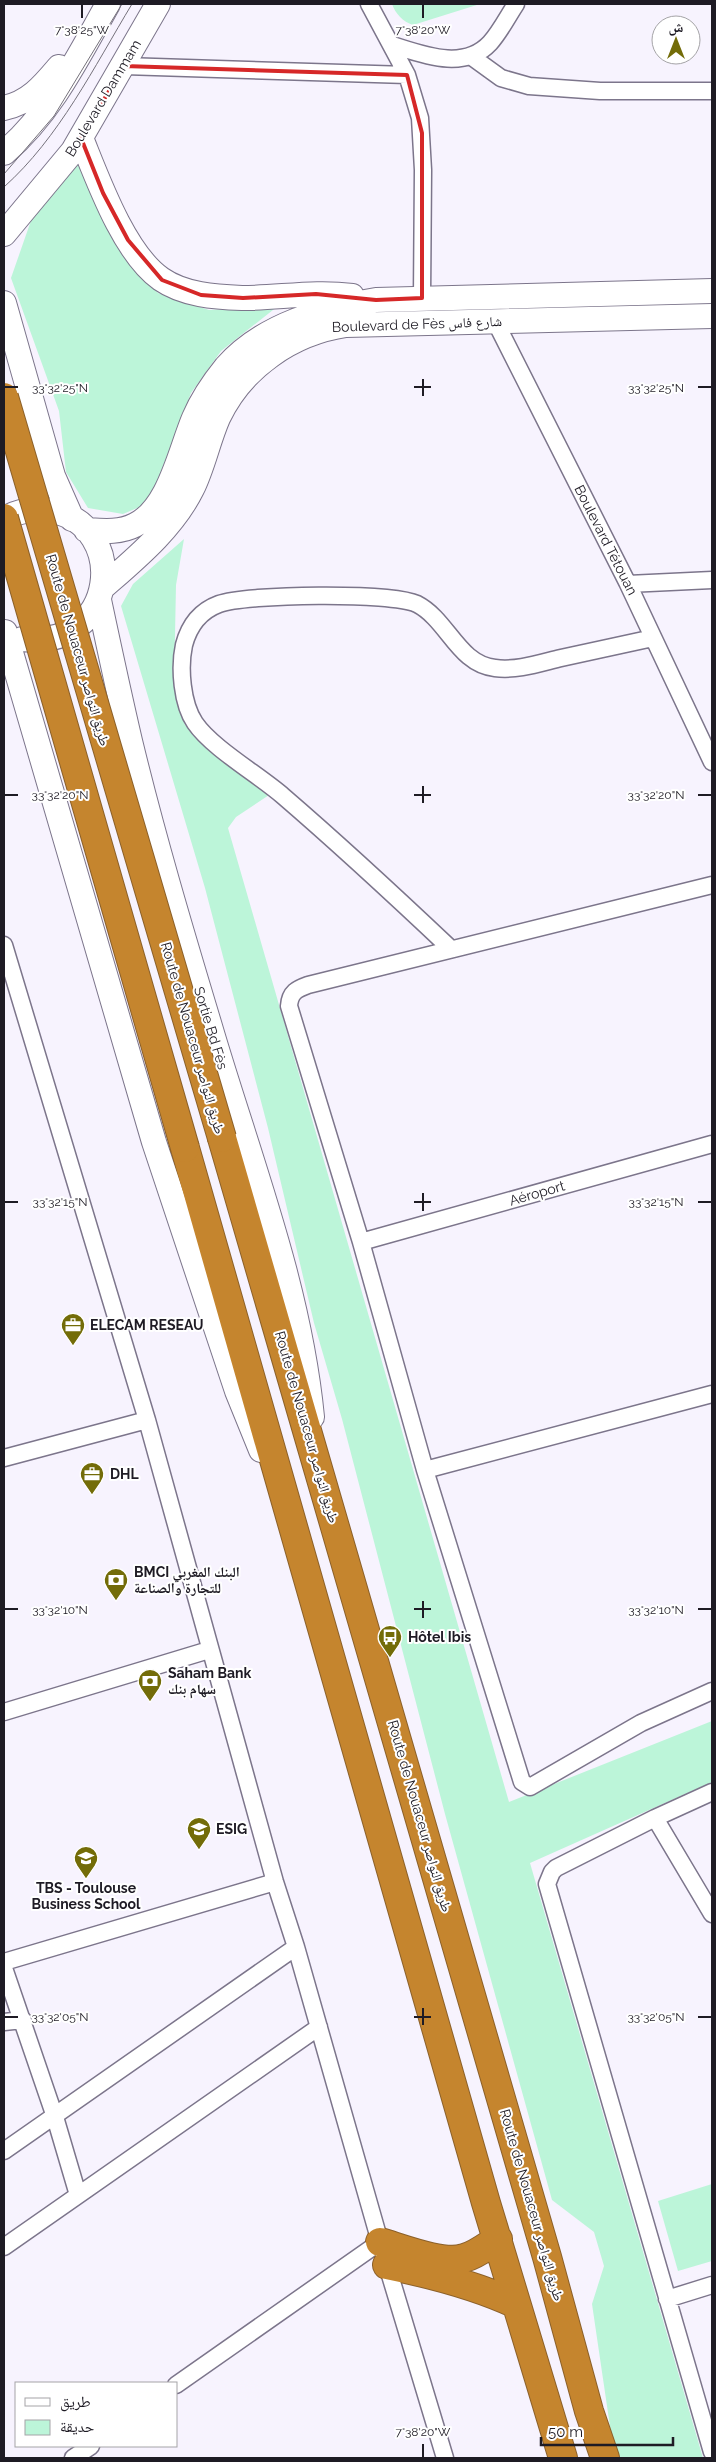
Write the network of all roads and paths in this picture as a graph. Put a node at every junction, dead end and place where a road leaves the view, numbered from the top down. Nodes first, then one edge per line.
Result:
1 (108, 4) edge
2 (158, 4) edge
3 (369, 4) edge
4 (516, 4) edge
5 (94, 28) junction
6 (392, 46) junction
7 (472, 57) junction
8 (124, 66) junction
9 (407, 75) junction
10 (712, 91) edge
11 (4, 108) edge
12 (81, 138) junction
13 (4, 153) edge
14 (4, 217) edge
15 (4, 234) edge
16 (712, 291) edge
17 (422, 298) junction
18 (376, 300) junction
19 (4, 303) edge
20 (712, 316) edge
21 (495, 320) junction
22 (4, 398) edge
23 (4, 518) edge
24 (79, 524) junction
25 (712, 580) edge
26 (628, 584) junction
27 (100, 594) junction
28 (4, 632) edge
29 (653, 638) junction
30 (712, 762) edge
31 (712, 885) edge
32 (4, 948) edge
33 (451, 949) junction
34 (712, 1144) edge
35 (361, 1242) junction
36 (712, 1394) edge
37 (147, 1420) junction
38 (316, 1456) junction
39 (4, 1458) edge
40 (425, 1470) junction
41 (279, 1476) junction
42 (209, 1650) junction
43 (712, 1691) edge
44 (4, 1712) edge
45 (712, 1792) edge
46 (655, 1818) junction
47 (275, 1882) junction
48 (712, 1914) edge
49 (296, 1948) junction
50 (4, 1962) edge
51 (4, 1968) edge
52 (23, 2020) junction
53 (4, 2022) edge
54 (319, 2027) junction
55 (55, 2117) junction
56 (4, 2151) edge
57 (78, 2195) junction
58 (498, 2239) junction
59 (4, 2247) edge
60 (376, 2254) junction
61 (712, 2285) edge
62 (667, 2299) junction
63 (516, 2304) junction
64 (178, 2384) edge
65 (90, 2447) edge
66 (712, 2452) edge
67 (73, 2458) edge
68 (445, 2458) edge
69 (563, 2458) edge
70 (605, 2458) edge

1 - 5 main road
2 - 8 main road, Boulevard Dammam
3 - 6 street
4 - 7 street
5 - 11 main road
5 - 13 main road
6 - 7 street
6 - 9 street
7 - 10 street
8 - 9 street
8 - 12 main road, Boulevard Dammam
9 - 17 street
12 - 15 main road, Boulevard Dammam
12 - 18 main road
14 - 15 main road
16 - 17 main road, Boulevard de Fès شارع فاس
17 - 18 main road, Boulevard de Fès شارع فاس
18 - 24 main road, Boulevard de Fès شارع فاس
19 - 24 main road, Sortie Bd Fès
20 - 21 main road, Boulevard de Fès شارع فاس
21 - 26 street, Boulevard Tétouan
21 - 27 main road, Boulevard de Fès شارع فاس
22 - 38 highway, Route de Nouaceur طريق النواصر, bridge
23 - 24 main road, Boulevard de Fès شارع فاس
23 - 41 highway, bridge
24 - 27 main road, Sortie Bd Fès
25 - 26 street
26 - 29 street, Boulevard Tétouan
27 - 28 main road, Boulevard de Fès شارع فاس
27 - 38 main road, Sortie Bd Fès
28 - 41 main road
29 - 30 street, Boulevard Tétouan
29 - 33 street
31 - 33 street
32 - 37 street
33 - 35 street
34 - 35 street, Aéroport
35 - 40 street
36 - 40 street
37 - 39 street
37 - 42 street
38 - 70 highway, Route de Nouaceur طريق النواصر
40 - 43 street
41 - 58 highway
42 - 44 street
42 - 47 street
45 - 46 street
46 - 48 street
46 - 62 street
47 - 49 street
47 - 50 street
49 - 54 street
49 - 55 street
51 - 52 street
52 - 53 street
52 - 55 street
54 - 57 street
54 - 60 street
55 - 56 street
55 - 57 street
57 - 59 street
58 - 60 highway
58 - 63 highway
60 - 63 highway
60 - 64 street
60 - 68 street
61 - 62 street
62 - 66 street
63 - 69 highway
65 - 67 street

